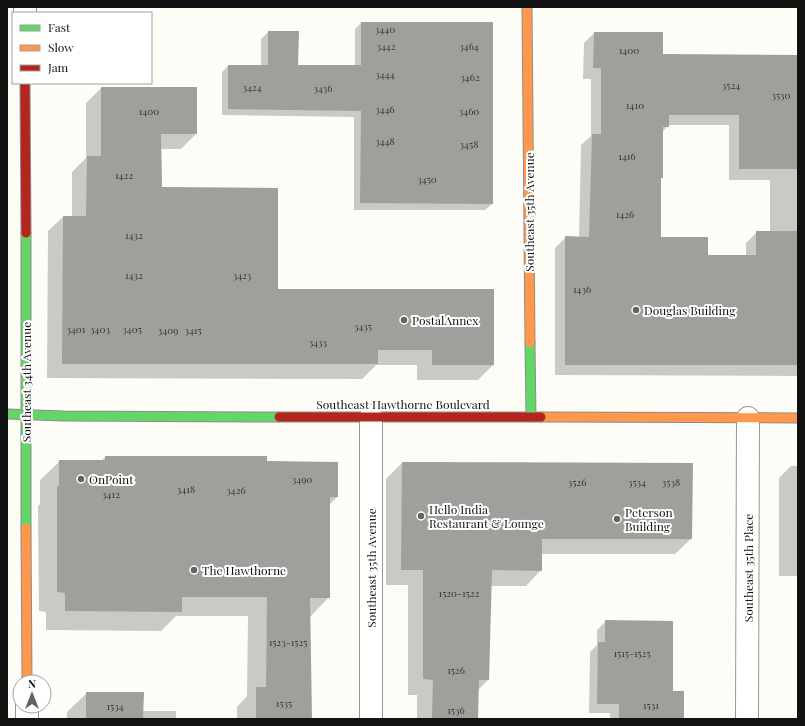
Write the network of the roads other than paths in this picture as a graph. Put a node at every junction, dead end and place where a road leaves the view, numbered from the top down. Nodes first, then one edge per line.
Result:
1 (527, 7) edge
2 (25, 84) edge
3 (7, 414) edge
4 (26, 415) junction
5 (372, 416) junction
6 (531, 417) junction
7 (748, 418) junction
8 (798, 418) edge
9 (27, 674) edge
10 (371, 719) edge
11 (747, 719) edge

1 - 6 street, Southeast 35th Avenue
2 - 4 street, Southeast 34th Avenue
3 - 4 street, Southeast Hawthorne Boulevard
4 - 5 street, Southeast Hawthorne Boulevard
4 - 9 street, Southeast 34th Avenue
5 - 6 street, Southeast Hawthorne Boulevard
5 - 10 street, Southeast 35th Avenue
6 - 7 street, Southeast Hawthorne Boulevard
7 - 8 street, Southeast Hawthorne Boulevard
7 - 11 street, Southeast 35th Place

